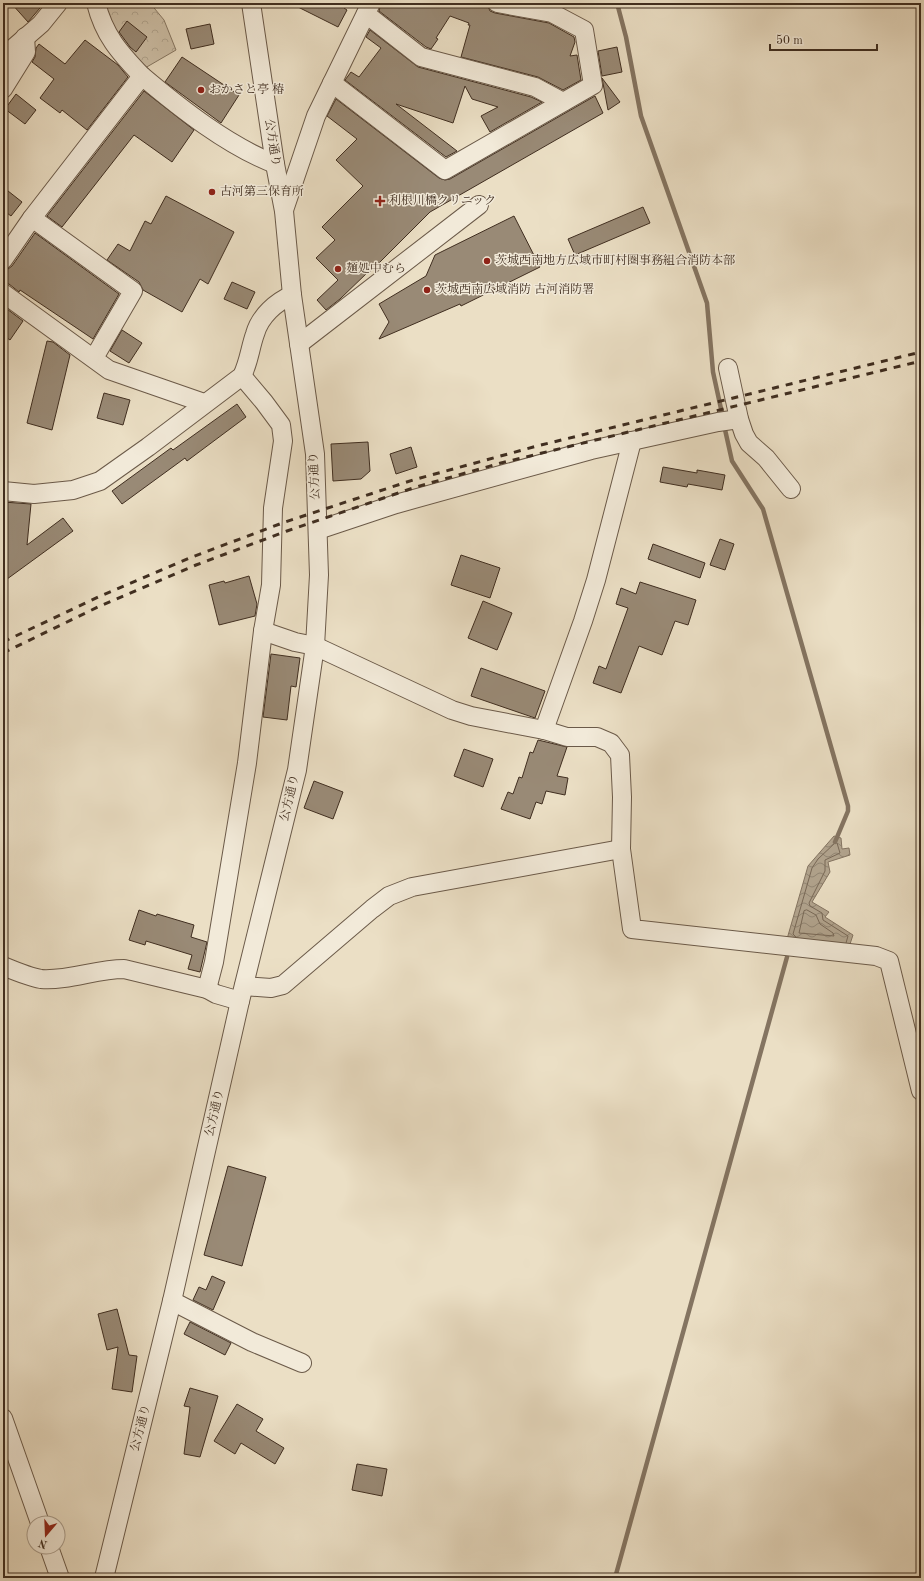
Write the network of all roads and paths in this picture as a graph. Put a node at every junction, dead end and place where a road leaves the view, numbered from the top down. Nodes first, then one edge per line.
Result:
1 (58, 3) edge
2 (96, 3) edge
3 (251, 3) edge
4 (497, 3) edge
5 (369, 9) edge
6 (24, 37) junction
7 (3, 57) edge
8 (142, 76) junction
9 (332, 83) junction
10 (3, 89) edge
11 (563, 102) junction
12 (275, 164) junction
13 (479, 205) dead end
14 (284, 211) junction
15 (32, 218) junction
16 (3, 260) edge
17 (3, 292) edge
18 (292, 295) junction
19 (299, 344) junction
20 (94, 358) junction
21 (728, 368) dead end
22 (242, 376) junction
23 (204, 403) junction
24 (730, 421) junction
25 (632, 440) junction
26 (791, 489) dead end
27 (3, 491) edge
28 (318, 530) junction
29 (263, 631) junction
30 (315, 646) junction
31 (544, 730) junction
32 (621, 849) junction
33 (3, 966) edge
34 (208, 989) junction
35 (242, 994) junction
36 (921, 1091) edge
37 (172, 1301) junction
38 (302, 1363) dead end
39 (3, 1418) edge
40 (37, 1515) edge
41 (52, 1555) edge
42 (60, 1578) edge
43 (104, 1578) edge

1 - 6 street
2 - 8 street
3 - 12 street, 公方通り
4 - 11 street
5 - 9 street
5 - 11 street
6 - 7 street
6 - 10 street
8 - 12 street
8 - 15 street
9 - 11 street
9 - 14 street
12 - 14 street, 公方通り
13 - 19 street
14 - 18 street, 公方通り
15 - 16 street
15 - 20 street
17 - 20 street
18 - 19 street, 公方通り
18 - 22 street
19 - 28 street, 公方通り
20 - 23 street
21 - 24 street
22 - 23 street
22 - 29 street
23 - 27 street
24 - 25 street
24 - 26 street
25 - 28 street
25 - 31 street
28 - 30 street, 公方通り
29 - 30 street
29 - 34 street
30 - 31 street
30 - 35 street, 公方通り
31 - 32 street
32 - 35 street
32 - 36 street
33 - 34 street
34 - 35 street
35 - 37 street, 公方通り
37 - 38 street
37 - 43 street, 公方通り
39 - 40 street
41 - 42 street

